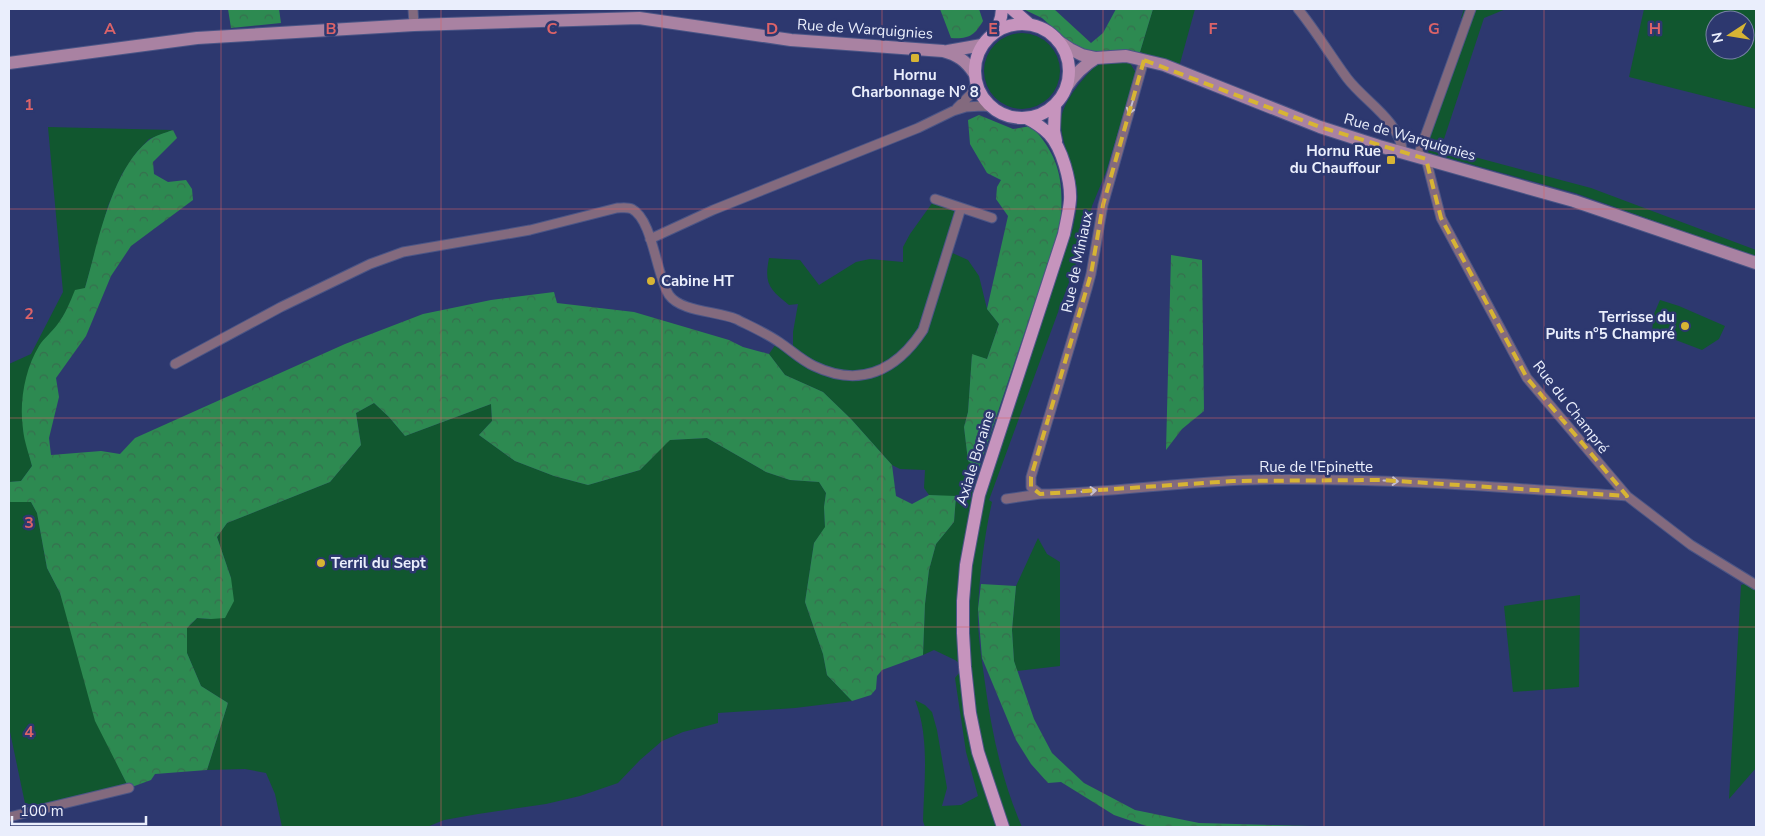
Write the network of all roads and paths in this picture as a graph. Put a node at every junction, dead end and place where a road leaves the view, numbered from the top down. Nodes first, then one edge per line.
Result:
1 (413, 9) edge
2 (1002, 9) edge
3 (1012, 9) edge
4 (1298, 9) edge
5 (1471, 9) edge
6 (1028, 23) junction
7 (414, 25) junction
8 (998, 30) junction
9 (1058, 40) junction
10 (982, 45) junction
11 (943, 52) junction
12 (1096, 58) junction
13 (1144, 60) junction
14 (9, 62) edge
15 (975, 78) junction
16 (1067, 86) junction
17 (1055, 104) junction
18 (992, 107) junction
19 (953, 111) junction
20 (1026, 118) junction
21 (1057, 144) junction
22 (1404, 152) junction
23 (1422, 158) junction
24 (935, 199) dead end
25 (962, 208) junction
26 (992, 218) dead end
27 (650, 239) junction
28 (1756, 263) edge
29 (175, 364) dead end
30 (1040, 494) junction
31 (1627, 496) junction
32 (1006, 499) dead end
33 (1755, 583) edge
34 (130, 788) dead end
35 (9, 817) edge
36 (1003, 827) edge

1 - 7 street
2 - 8 main road
3 - 6 main road
4 - 22 street
5 - 23 street
6 - 8 main road
6 - 9 main road
7 - 11 street, Rue de Warquignies
7 - 14 street, Rue de Warquignies
8 - 10 main road
9 - 12 street, Rue de Warquignies
9 - 16 main road
10 - 11 street
10 - 15 main road
11 - 15 street
12 - 13 street, Rue de Warquignies
12 - 16 street
13 - 22 street, Rue de Warquignies
13 -> 30 street, Rue de Miniaux
15 - 18 main road
15 - 19 street
16 - 17 main road
17 - 20 main road
17 - 21 main road
18 - 19 street
18 - 20 main road, Axiale Boraine
19 - 27 street
20 - 21 main road, Axiale Boraine
21 - 36 main road, Axiale Boraine
22 - 23 street, Rue de Warquignies
23 - 28 street, Rue de Warquignies
23 - 31 street, Rue du Champré
24 - 25 street
25 - 26 street
25 - 27 street
27 - 29 street
30 -> 31 street, Rue de l'Epinette
30 - 32 street, Rue de l'Epinette
31 - 33 street, Rue du Champré
34 - 35 street

